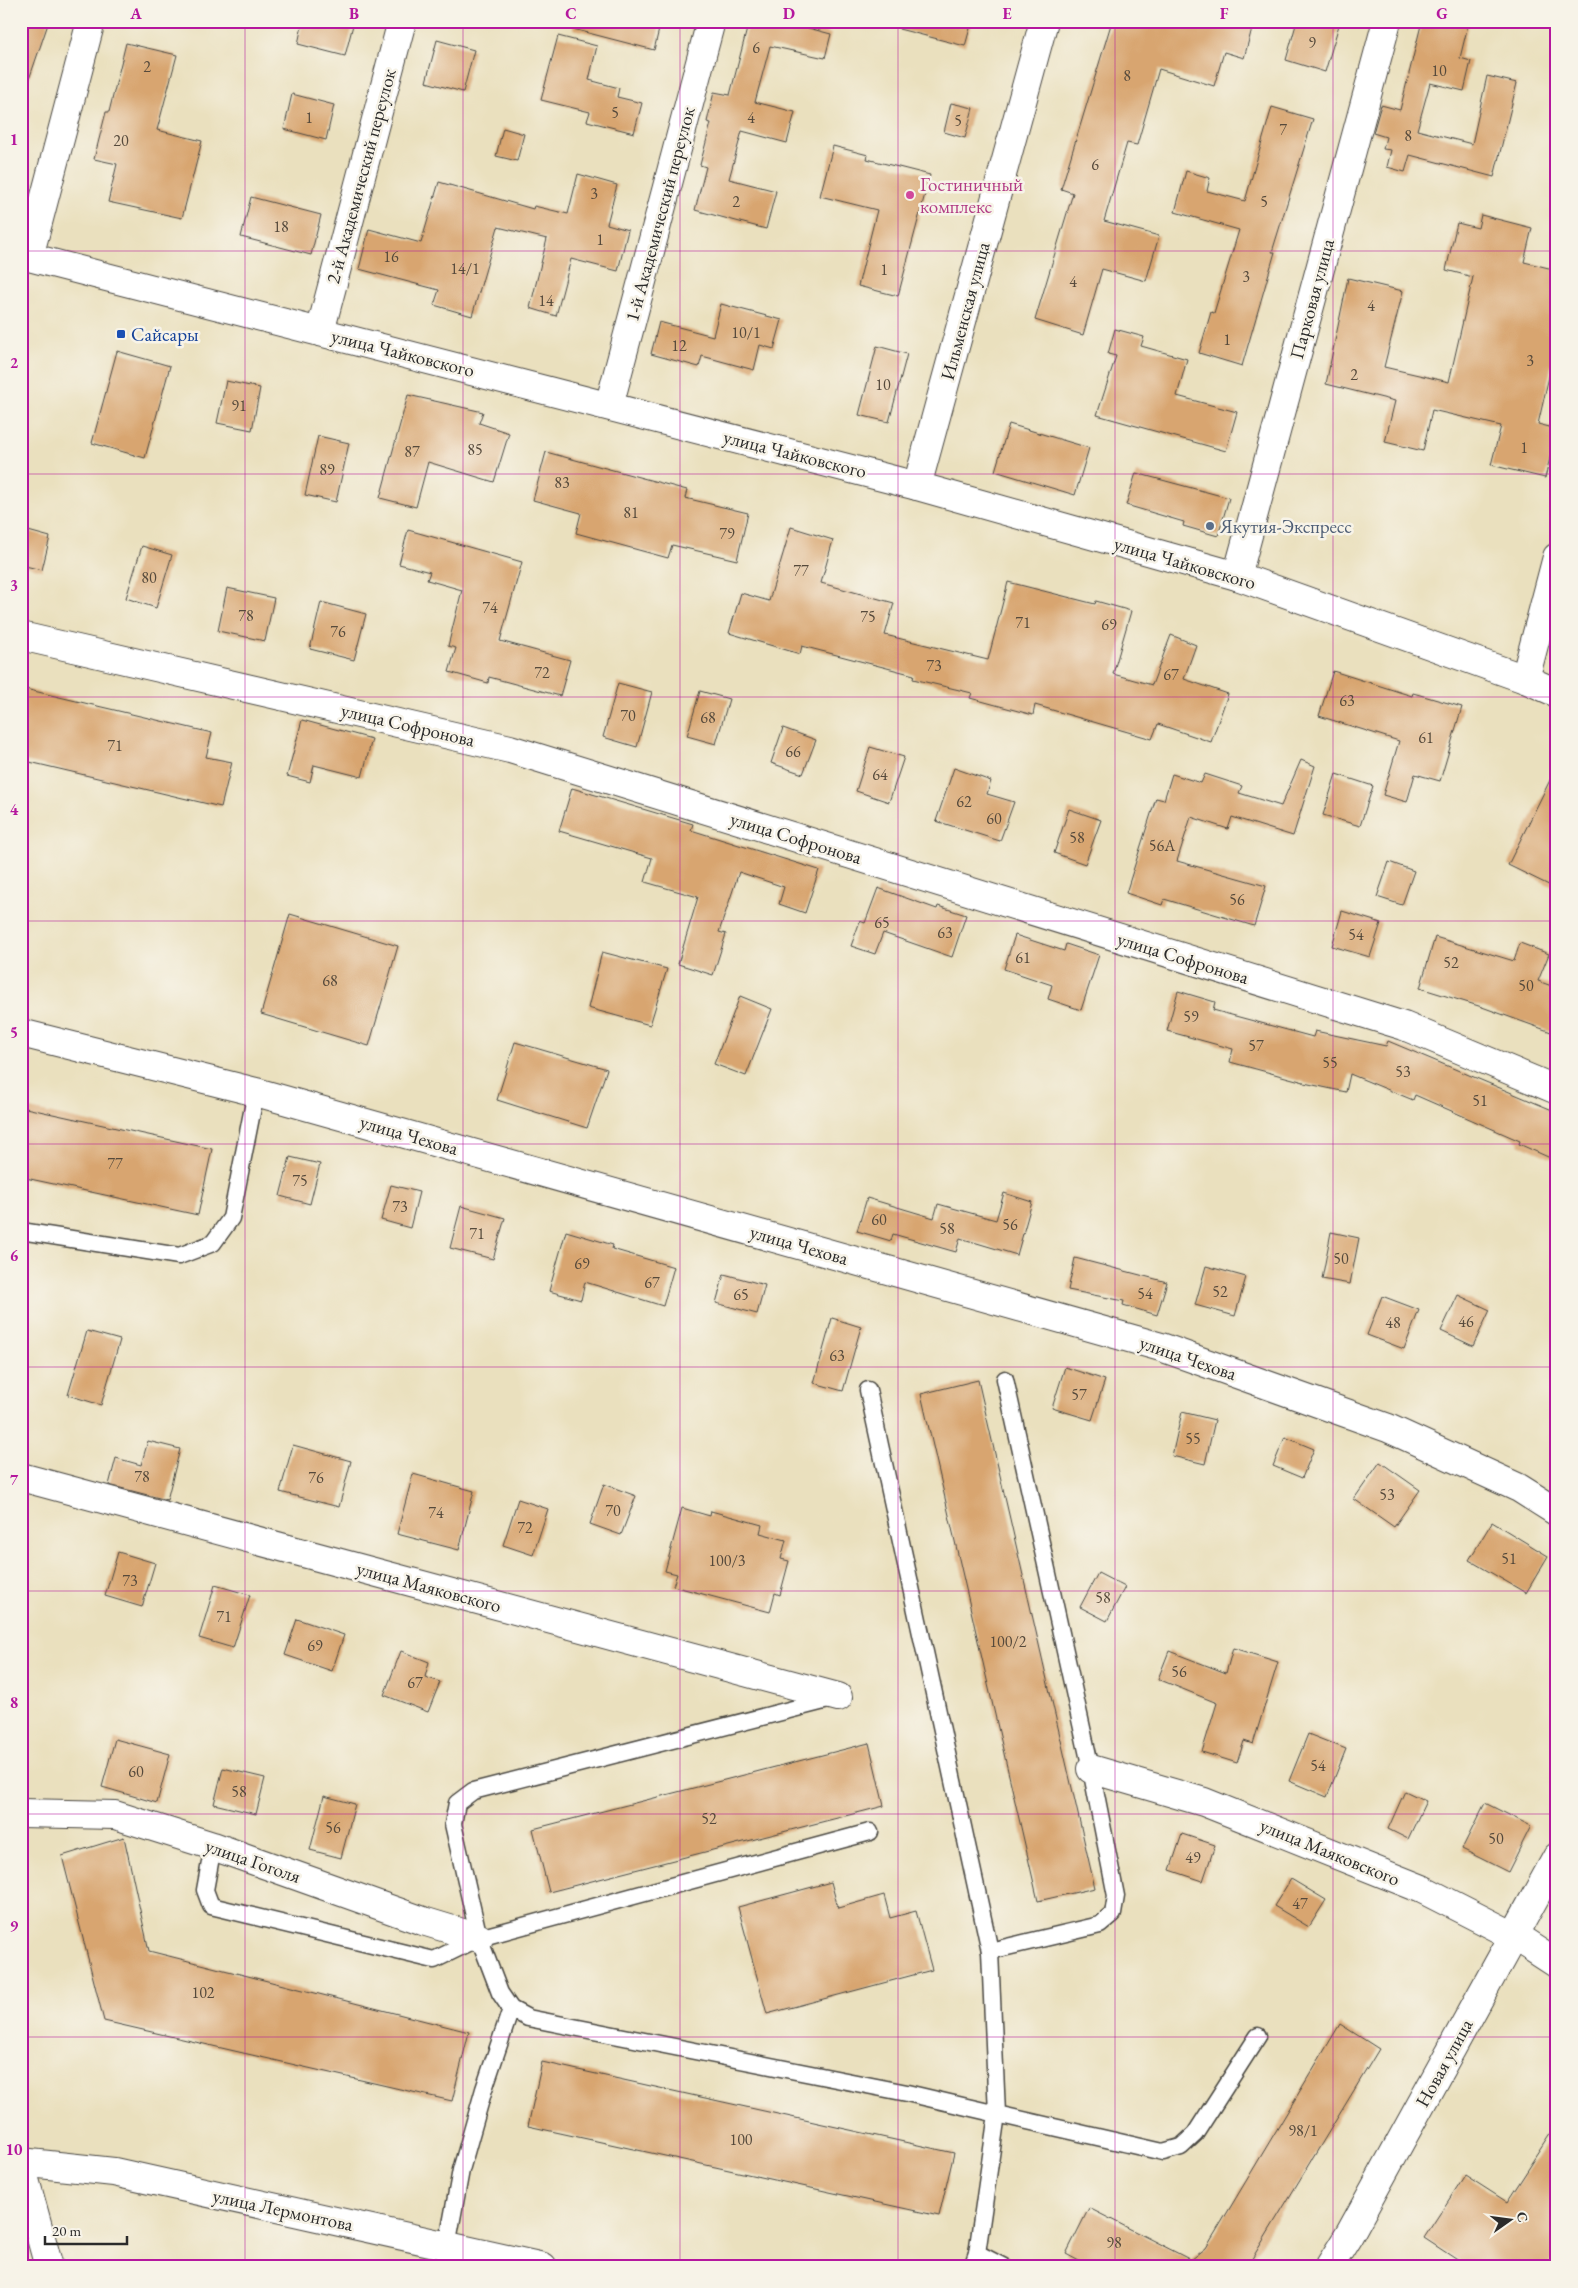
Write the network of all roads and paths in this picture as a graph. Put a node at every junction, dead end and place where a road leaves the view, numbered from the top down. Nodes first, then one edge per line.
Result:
1 (92, 21) edge
2 (402, 21) edge
3 (711, 21) edge
4 (1044, 21) edge
5 (1387, 21) edge
6 (25, 256) edge
7 (320, 332) junction
8 (609, 406) junction
9 (916, 486) junction
10 (1557, 557) edge
11 (1237, 576) junction
12 (21, 636) edge
13 (1525, 679) junction
14 (1557, 693) edge
15 (21, 1033) edge
16 (1557, 1090) edge
17 (256, 1092) junction
18 (21, 1231) edge
19 (1005, 1379) dead end
20 (868, 1390) dead end
21 (21, 1477) edge
22 (1557, 1512) edge
23 (838, 1698) joint
24 (1091, 1768) junction
25 (21, 1813) edge
26 (870, 1832) dead end
27 (213, 1846) junction
28 (1557, 1857) edge
29 (1514, 1936) junction
30 (479, 1938) junction
31 (990, 1951) junction
32 (1557, 1964) edge
33 (511, 2009) junction
34 (1258, 2036) dead end
35 (997, 2114) junction
36 (21, 2163) edge
37 (447, 2246) junction
38 (974, 2260) edge
39 (49, 2267) edge
40 (543, 2267) edge
41 (1004, 2267) edge
42 (1329, 2267) edge

1 - 6 street
2 - 7 street, 2-й Академический переулок
3 - 8 street, 1-й Академический переулок
4 - 9 street, Ильменская улица
5 - 11 street, Парковая улица
6 - 7 street, улица Чайковского
7 - 8 street, улица Чайковского
8 - 9 street, улица Чайковского
9 - 11 street, улица Чайковского
10 - 13 street
11 - 13 street, улица Чайковского
12 - 16 street, улица Софронова
13 - 14 street, улица Чайковского
15 - 17 street, улица Чехова
17 - 18 lane
17 - 22 street, улица Чехова
19 - 24 lane
20 - 31 lane
21 - 23 street, улица Маяковского
23 - 30 lane
24 - 29 street, улица Маяковского
24 - 31 lane
25 - 27 street, улица Гоголя
26 - 30 lane
27 - 30 street, улица Гоголя
27 - 30 lane
28 - 29 street, Новая улица
29 - 32 street, улица Маяковского
29 - 42 street, Новая улица
30 - 33 lane
31 - 35 lane
33 - 35 lane
33 - 37 lane
34 - 35 lane
35 - 38 lane
36 - 37 street, улица Лермонтова
36 - 39 street
37 - 40 street, улица Лермонтова
38 - 41 lane

